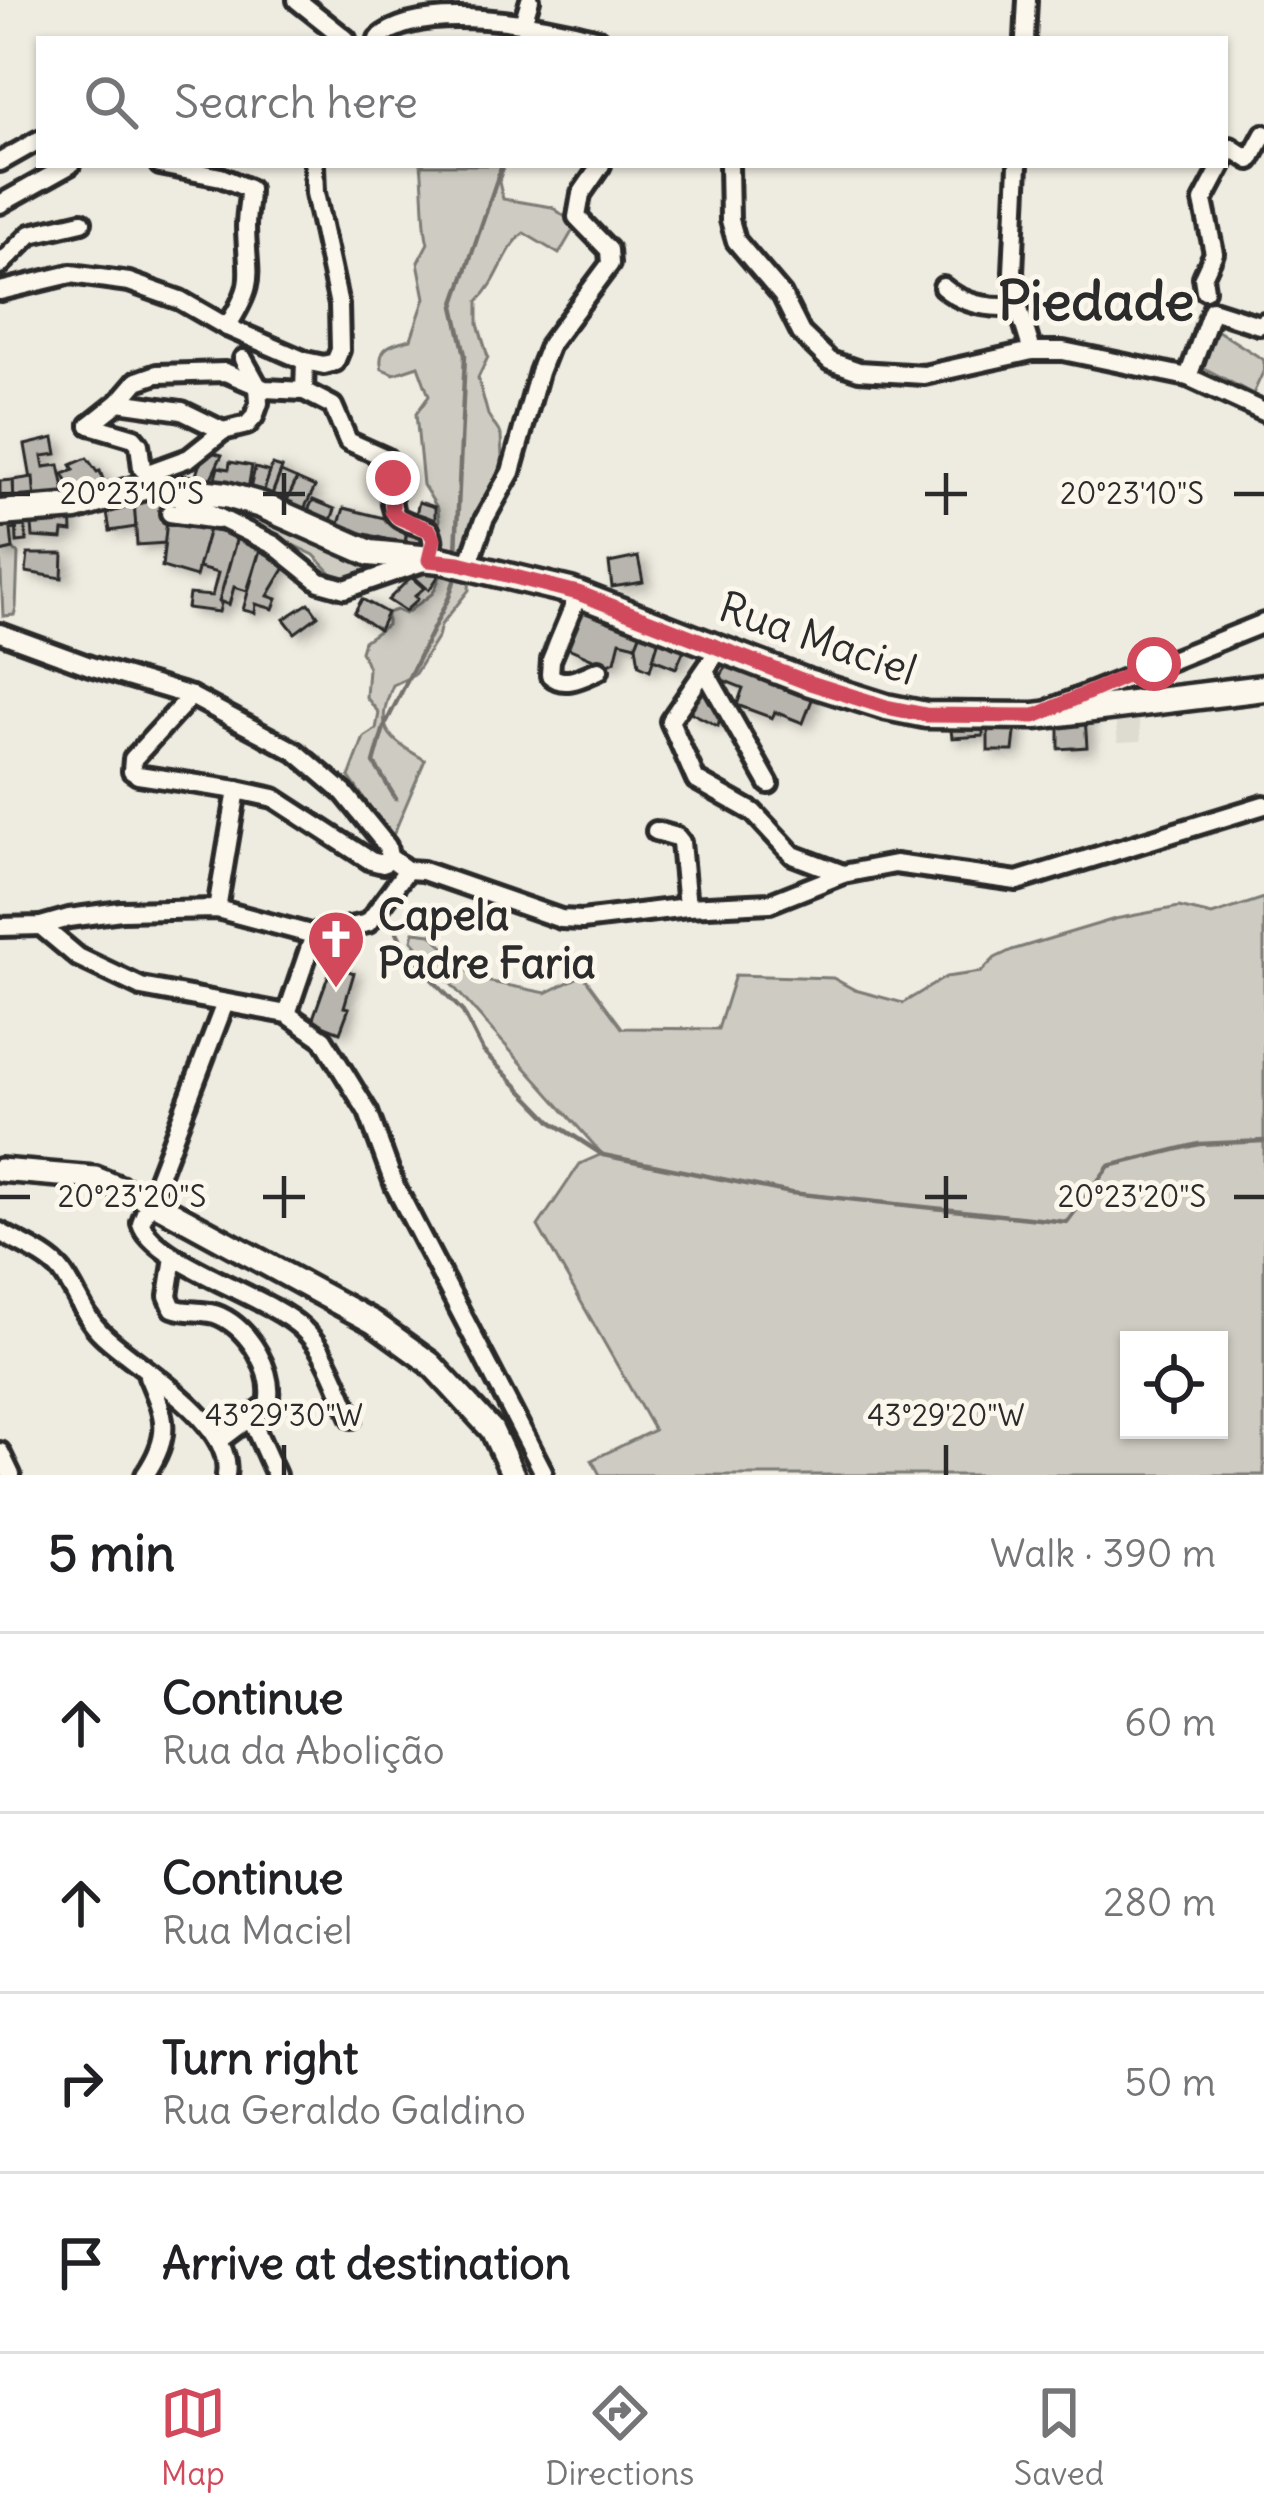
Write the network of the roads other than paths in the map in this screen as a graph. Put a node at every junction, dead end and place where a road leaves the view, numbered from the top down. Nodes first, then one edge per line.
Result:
1 (297, 0) edge
2 (530, 0) edge
3 (1027, 0) edge
4 (528, 31) edge
5 (342, 36) edge
6 (383, 36) edge
7 (572, 36) edge
8 (1025, 36) edge
9 (1264, 134) edge
10 (36, 142) edge
11 (1228, 152) edge
12 (0, 162) edge
13 (65, 168) edge
14 (174, 168) edge
15 (314, 168) edge
16 (599, 168) edge
17 (729, 168) edge
18 (1018, 168) edge
19 (1221, 168) edge
20 (0, 204) edge
21 (82, 222) dead end
22 (0, 265) edge
23 (943, 287) dead end
24 (1205, 290) dead end
25 (0, 291) edge
26 (1018, 307) junction
27 (1264, 322) edge
28 (227, 328) junction
29 (1032, 351) junction
30 (243, 358) dead end
31 (305, 361) junction
32 (1188, 376) junction
33 (258, 386) junction
34 (304, 392) junction
35 (119, 402) junction
36 (1264, 412) edge
37 (224, 431) junction
38 (153, 482) junction
39 (0, 513) edge
40 (170, 513) dead end
41 (225, 521) junction
42 (449, 562) junction
43 (578, 593) junction
44 (1264, 623) edge
45 (0, 633) edge
46 (720, 648) junction
47 (599, 670) dead end
48 (705, 671) junction
49 (1264, 688) edge
50 (191, 696) junction
51 (1035, 716) junction
52 (769, 784) dead end
53 (237, 790) junction
54 (1264, 805) edge
55 (656, 831) dead end
56 (389, 857) junction
57 (406, 870) junction
58 (843, 874) junction
59 (687, 907) junction
60 (217, 909) junction
61 (41, 926) junction
62 (0, 927) edge
63 (314, 935) junction
64 (225, 1003) junction
65 (287, 1014) junction
66 (0, 1170) edge
67 (149, 1201) junction
68 (0, 1232) edge
69 (174, 1257) junction
70 (144, 1365) junction
71 (514, 1414) junction
72 (250, 1418) junction
73 (352, 1418) dead end
74 (492, 1430) junction
75 (220, 1440) junction
76 (0, 1452) edge
77 (149, 1473) edge
78 (11, 1475) edge
79 (226, 1475) edge
80 (276, 1475) edge
81 (513, 1475) edge
82 (541, 1475) edge

1 - 5 street
2 - 4 street
3 - 8 street
4 - 6 street
4 - 7 street
9 - 11 street
10 - 12 street
13 - 20 street
14 - 28 street
15 - 31 street
16 - 42 street
17 - 29 street
18 - 26 street
19 - 24 street
21 - 22 street
23 - 26 street
25 - 28 street
26 - 29 street
27 - 32 street
28 - 31 street
29 - 32 street
30 - 33 street
31 - 34 street
32 - 36 street
33 - 34 street
33 - 35 street
33 - 37 street
34 - 42 street
35 - 37 street
35 - 38 street
37 - 38 street
38 - 39 main road, Rua Maciel
38 - 41 street
38 - 42 main road, Rua Maciel
40 - 41 street
41 - 42 street
42 - 43 main road, Rua Maciel
43 - 46 main road, Rua Maciel
43 - 47 street
44 - 51 street
45 - 50 street
46 - 48 street
46 - 51 main road, Rua Maciel
48 - 52 street
48 - 58 street
49 - 51 main road, Rua Maciel
50 - 53 street
50 - 56 street
53 - 56 street
53 - 60 street
54 - 58 street
55 - 59 street
56 - 57 street
57 - 59 street
57 - 63 street
58 - 59 street
60 - 61 street
60 - 63 street
61 - 62 street
61 - 64 street
63 - 65 street
64 - 65 street
64 - 67 street
65 - 71 street
66 - 67 street
67 - 69 street
67 - 74 street
68 - 70 street
69 - 72 street
69 - 73 street
70 - 75 street
70 - 77 street
71 - 74 street
71 - 82 street
72 - 75 street
72 - 80 street
74 - 81 street
75 - 79 street
76 - 78 street

